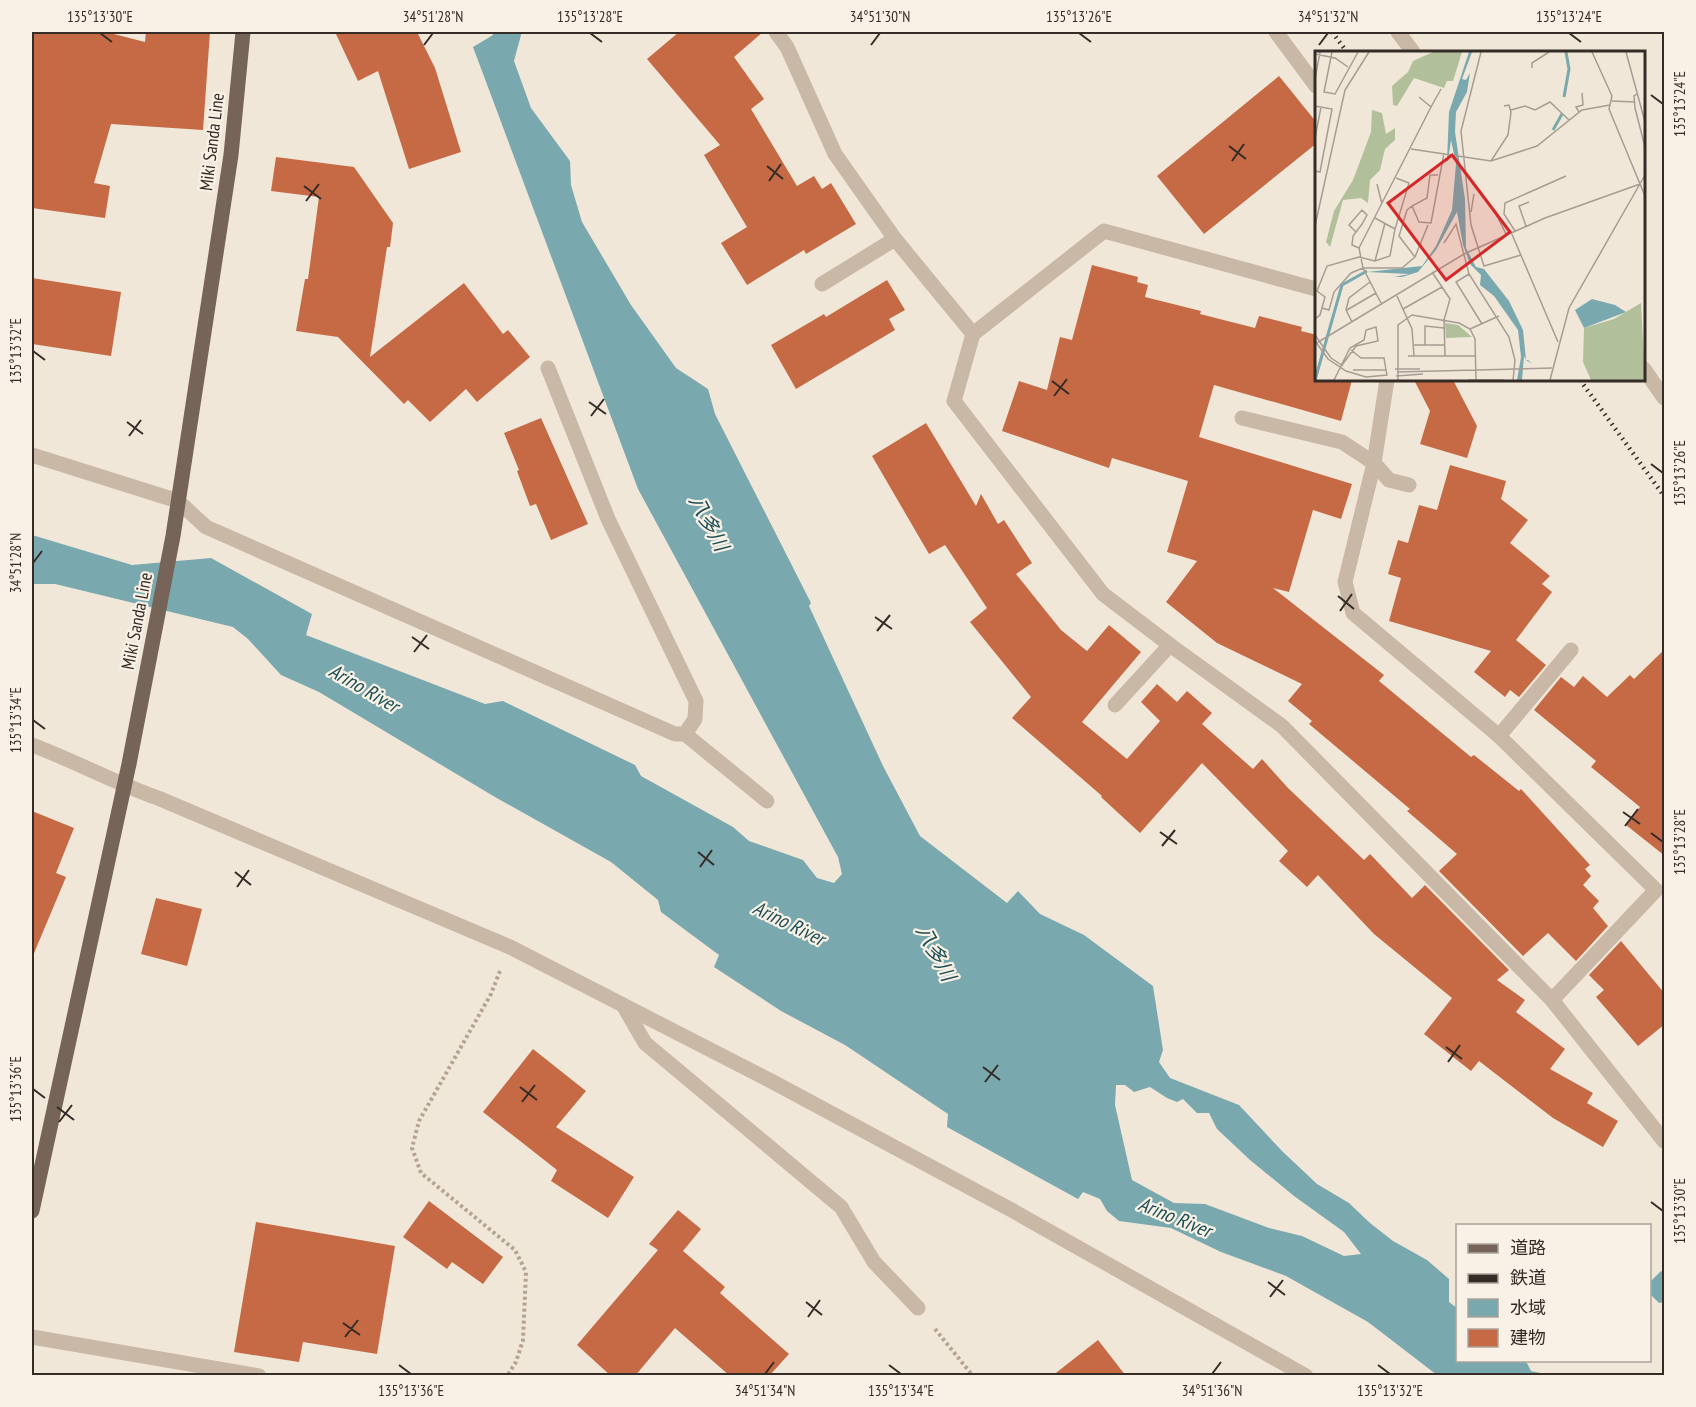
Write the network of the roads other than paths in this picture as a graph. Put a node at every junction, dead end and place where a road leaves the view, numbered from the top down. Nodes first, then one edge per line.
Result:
1 (243, 32) edge
2 (776, 32) edge
3 (1276, 32) edge
4 (1398, 32) edge
5 (1412, 51) edge
6 (1315, 83) edge
7 (895, 239) junction
8 (822, 284) dead end
9 (1315, 288) edge
10 (973, 334) junction
11 (549, 368) dead end
12 (1645, 370) edge
13 (1387, 381) edge
14 (1665, 398) edge
15 (1242, 418) dead end
16 (32, 455) edge
17 (1374, 463) junction
18 (1409, 485) dead end
19 (178, 501) junction
20 (1170, 645) junction
21 (1571, 650) dead end
22 (1115, 705) dead end
23 (685, 734) junction
24 (1499, 736) junction
25 (32, 745) edge
26 (123, 786) junction
27 (767, 801) dead end
28 (1660, 885) edge
29 (1552, 1000) junction
30 (623, 1005) junction
31 (1665, 1141) edge
32 (32, 1211) edge
33 (918, 1308) road end
34 (32, 1337) edge
35 (259, 1376) edge
36 (1306, 1376) edge

1 - 19 main road, Miki Sanda Line
2 - 7 street
3 - 6 street
4 - 5 street
7 - 8 street
7 - 10 street
9 - 10 street
10 - 20 street
11 - 23 street
12 - 14 street
13 - 17 street
15 - 17 street
16 - 19 street
17 - 18 street
17 - 24 street
19 - 23 street
19 - 26 main road, Miki Sanda Line
20 - 22 street
20 - 29 street
21 - 24 street
23 - 27 street
24 - 28 street
25 - 26 street
26 - 30 street
26 - 32 main road, Miki Sanda Line
28 - 29 street
29 - 31 street
30 - 33 street
30 - 36 street
34 - 35 street

